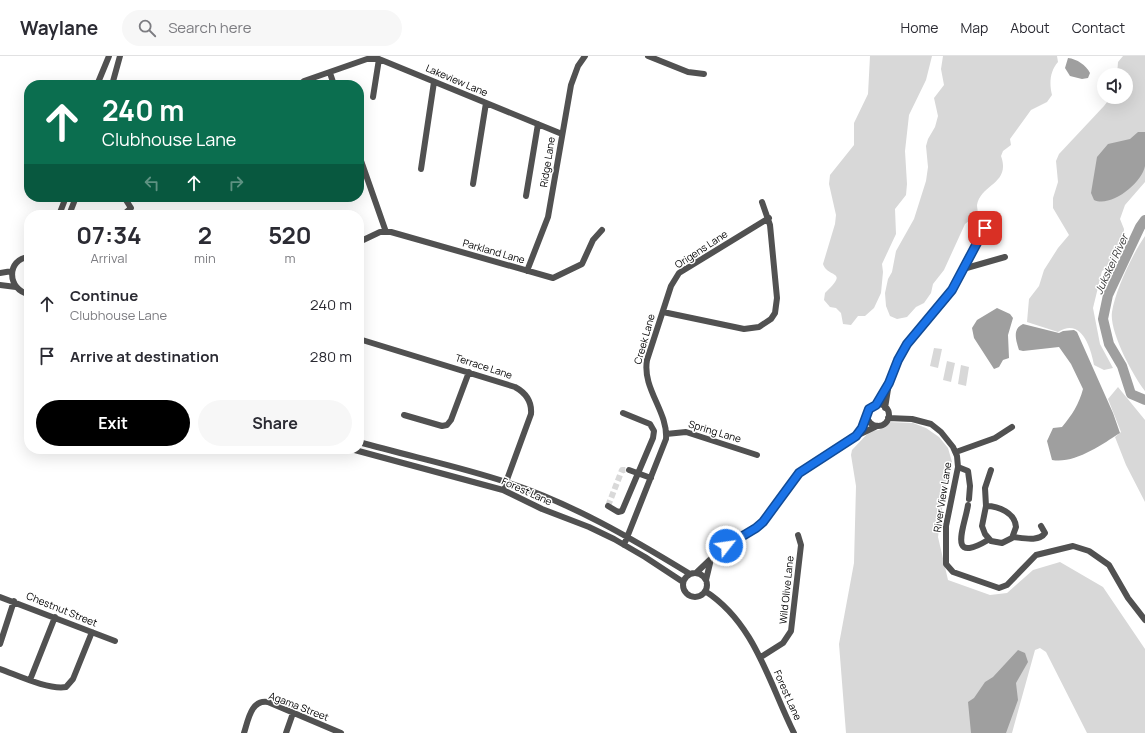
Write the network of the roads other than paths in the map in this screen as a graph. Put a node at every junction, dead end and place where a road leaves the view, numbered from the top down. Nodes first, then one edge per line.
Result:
1 (109, 56) edge
2 (120, 56) edge
3 (585, 56) edge
4 (648, 56) edge
5 (379, 59) junction
6 (330, 73) junction
7 (704, 74) dead end
8 (99, 80) edge
9 (114, 80) edge
10 (307, 80) edge
11 (332, 80) edge
12 (434, 82) junction
13 (373, 97) dead end
14 (486, 103) junction
15 (538, 124) junction
16 (562, 134) junction
17 (364, 169) edge
18 (421, 169) dead end
19 (473, 184) dead end
20 (526, 196) dead end
21 (127, 202) edge
22 (762, 202) dead end
23 (129, 210) edge
24 (769, 218) junction
25 (985, 228) dead end
26 (602, 230) dead end
27 (386, 232) junction
28 (364, 240) edge
29 (1005, 257) dead end
30 (24, 259) edge
31 (963, 269) junction
32 (12, 271) junction
33 (527, 271) junction
34 (0, 273) edge
35 (0, 285) edge
36 (16, 287) junction
37 (24, 292) edge
38 (663, 312) junction
39 (364, 340) edge
40 (469, 372) junction
41 (889, 383) junction
42 (876, 405) junction
43 (885, 408) junction
44 (623, 413) dead end
45 (404, 415) dead end
46 (867, 417) junction
47 (888, 418) junction
48 (877, 426) junction
49 (1012, 427) dead end
50 (666, 434) junction
51 (856, 436) junction
52 (364, 443) edge
53 (956, 452) junction
54 (364, 453) edge
55 (757, 455) dead end
56 (958, 467) junction
57 (629, 470) dead end
58 (991, 470) dead end
59 (639, 473) junction
60 (651, 478) junction
61 (506, 482) junction
62 (503, 490) junction
63 (608, 506) dead end
64 (986, 506) junction
65 (1041, 526) dead end
66 (798, 535) dead end
67 (627, 536) junction
68 (1013, 537) junction
69 (988, 540) junction
70 (624, 545) junction
71 (711, 558) junction
72 (693, 573) junction
73 (706, 580) junction
74 (683, 582) junction
75 (705, 591) junction
76 (0, 597) edge
77 (14, 601) junction
78 (55, 617) junction
79 (1145, 620) edge
80 (92, 632) junction
81 (116, 642) dead end
82 (0, 644) edge
83 (761, 657) junction
84 (0, 669) edge
85 (30, 680) junction
86 (293, 713) junction
87 (329, 731) edge
88 (244, 733) edge
89 (286, 733) edge
90 (341, 733) edge
91 (794, 733) edge

1 - 8 street
2 - 9 street
3 - 16 street, Ridge Lane
4 - 7 street
5 - 6 street
5 - 12 street, Lakeview Lane
5 - 13 street
6 - 10 street
6 - 11 street
12 - 14 street, Lakeview Lane
12 - 18 street
14 - 15 street, Lakeview Lane
14 - 19 street
15 - 16 street, Lakeview Lane
15 - 20 street
16 - 33 street, Ridge Lane
17 - 27 street
21 - 23 street
22 - 24 street, Creek Lane
24 - 38 street, Origens Lane
24 - 38 street, Creek Lane
25 - 31 street
26 - 33 street, Parkland Lane
27 - 28 street, Parkland Lane
27 - 33 street, Parkland Lane
29 - 31 street
30 - 32 street
31 - 41 street
32 - 34 street
32 - 36 street
35 - 36 street
36 - 37 street
38 - 50 street, Creek Lane
39 - 40 street, Terrace Lane
40 - 45 street
40 - 61 street, Terrace Lane
41 - 42 street
41 - 43 street
42 - 43 street
42 - 46 street
43 - 47 street
44 - 59 street
46 - 48 street
46 - 51 street
47 - 48 street
47 - 53 street, River View Lane
48 - 51 street
49 - 53 street
50 - 55 street, Spring Lane
50 - 60 street, Creek Lane
51 - 71 street
52 - 61 street, Forest Lane
53 - 56 street, River View Lane
54 - 62 street, Forest Lane
56 - 69 street
56 - 79 street, River View Lane
57 - 59 street
58 - 64 street
59 - 60 street
59 - 63 street
60 - 67 street, Creek Lane
61 - 62 street, Terrace Lane
61 - 67 street, Forest Lane
62 - 70 street, Forest Lane
64 - 68 street
64 - 69 street
65 - 68 street
66 - 83 street, Wild Olive Lane
67 - 70 street, Creek Lane
67 - 72 street, Forest Lane
68 - 69 street
70 - 74 street, Forest Lane
71 - 72 street
71 - 73 street
72 - 73 street
72 - 74 street
73 - 75 street
74 - 75 street
75 - 83 street, Forest Lane
76 - 77 street, Chestnut Street
77 - 78 street, Chestnut Street
77 - 82 street
78 - 80 street, Chestnut Street
78 - 85 street
80 - 81 street, Chestnut Street
80 - 85 street
83 - 91 street, Forest Lane
84 - 85 street
86 - 87 street, Agama Street
86 - 88 street, Agama Street
86 - 89 street
87 - 90 street, Agama Street

